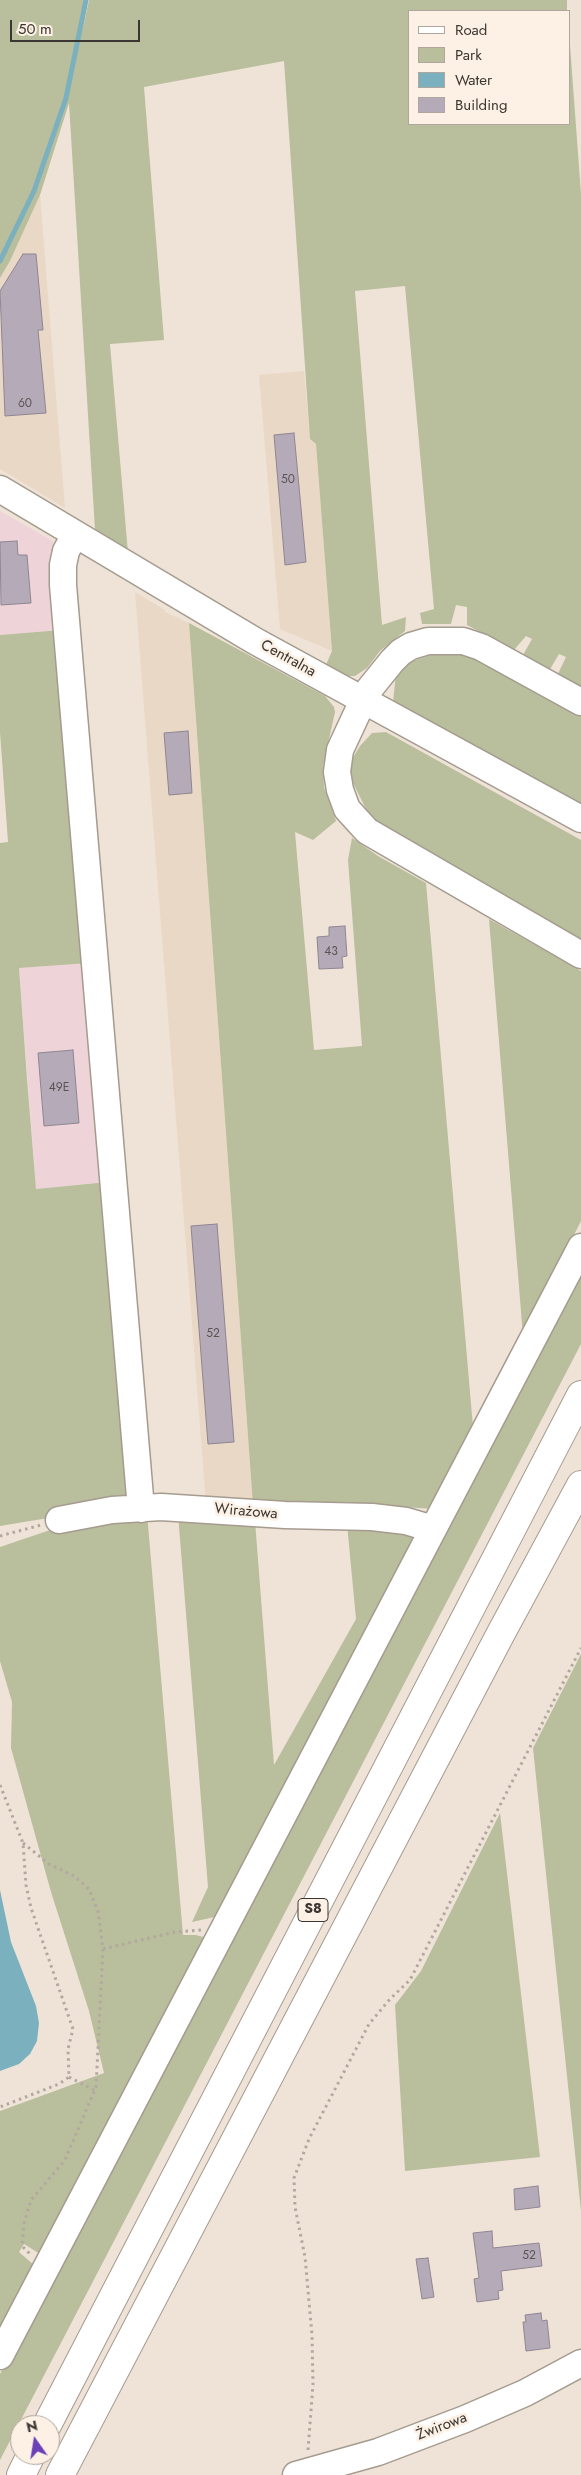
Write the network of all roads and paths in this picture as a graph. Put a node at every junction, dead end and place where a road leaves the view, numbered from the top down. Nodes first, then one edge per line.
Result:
1 (0, 489) edge
2 (75, 535) junction
3 (363, 700) junction
4 (581, 702) edge
5 (581, 819) edge
6 (581, 955) edge
7 (581, 1246) edge
8 (581, 1395) edge
9 (581, 1485) edge
10 (141, 1509) junction
11 (59, 1520) joint
12 (433, 1529) junction
13 (0, 1536) edge
14 (581, 1648) edge
15 (0, 1785) edge
16 (22, 1843) junction
17 (220, 1935) junction
18 (103, 1948) junction
19 (69, 2077) junction
20 (94, 2090) junction
21 (0, 2107) edge
22 (47, 2265) junction
23 (0, 2356) edge
24 (581, 2363) edge
25 (52, 2415) edge
26 (304, 2474) edge
27 (60, 2475) edge

1 - 2 street, Centralna
2 - 3 street, Centralna
2 - 10 street
3 - 4 street
3 - 5 street, Centralna
3 - 6 street
7 - 12 street
8 - 25 highway, S8
9 - 27 highway, S8
10 - 11 street, Wirażowa
10 - 12 street, Wirażowa
11 - 13 path
12 - 17 street
14 - 26 path
15 - 16 path
16 - 18 path
16 - 19 path
17 - 18 path
17 - 22 street
18 - 20 path
19 - 20 path
19 - 21 path
20 - 22 path
22 - 23 street
24 - 26 street, Żwirowa

